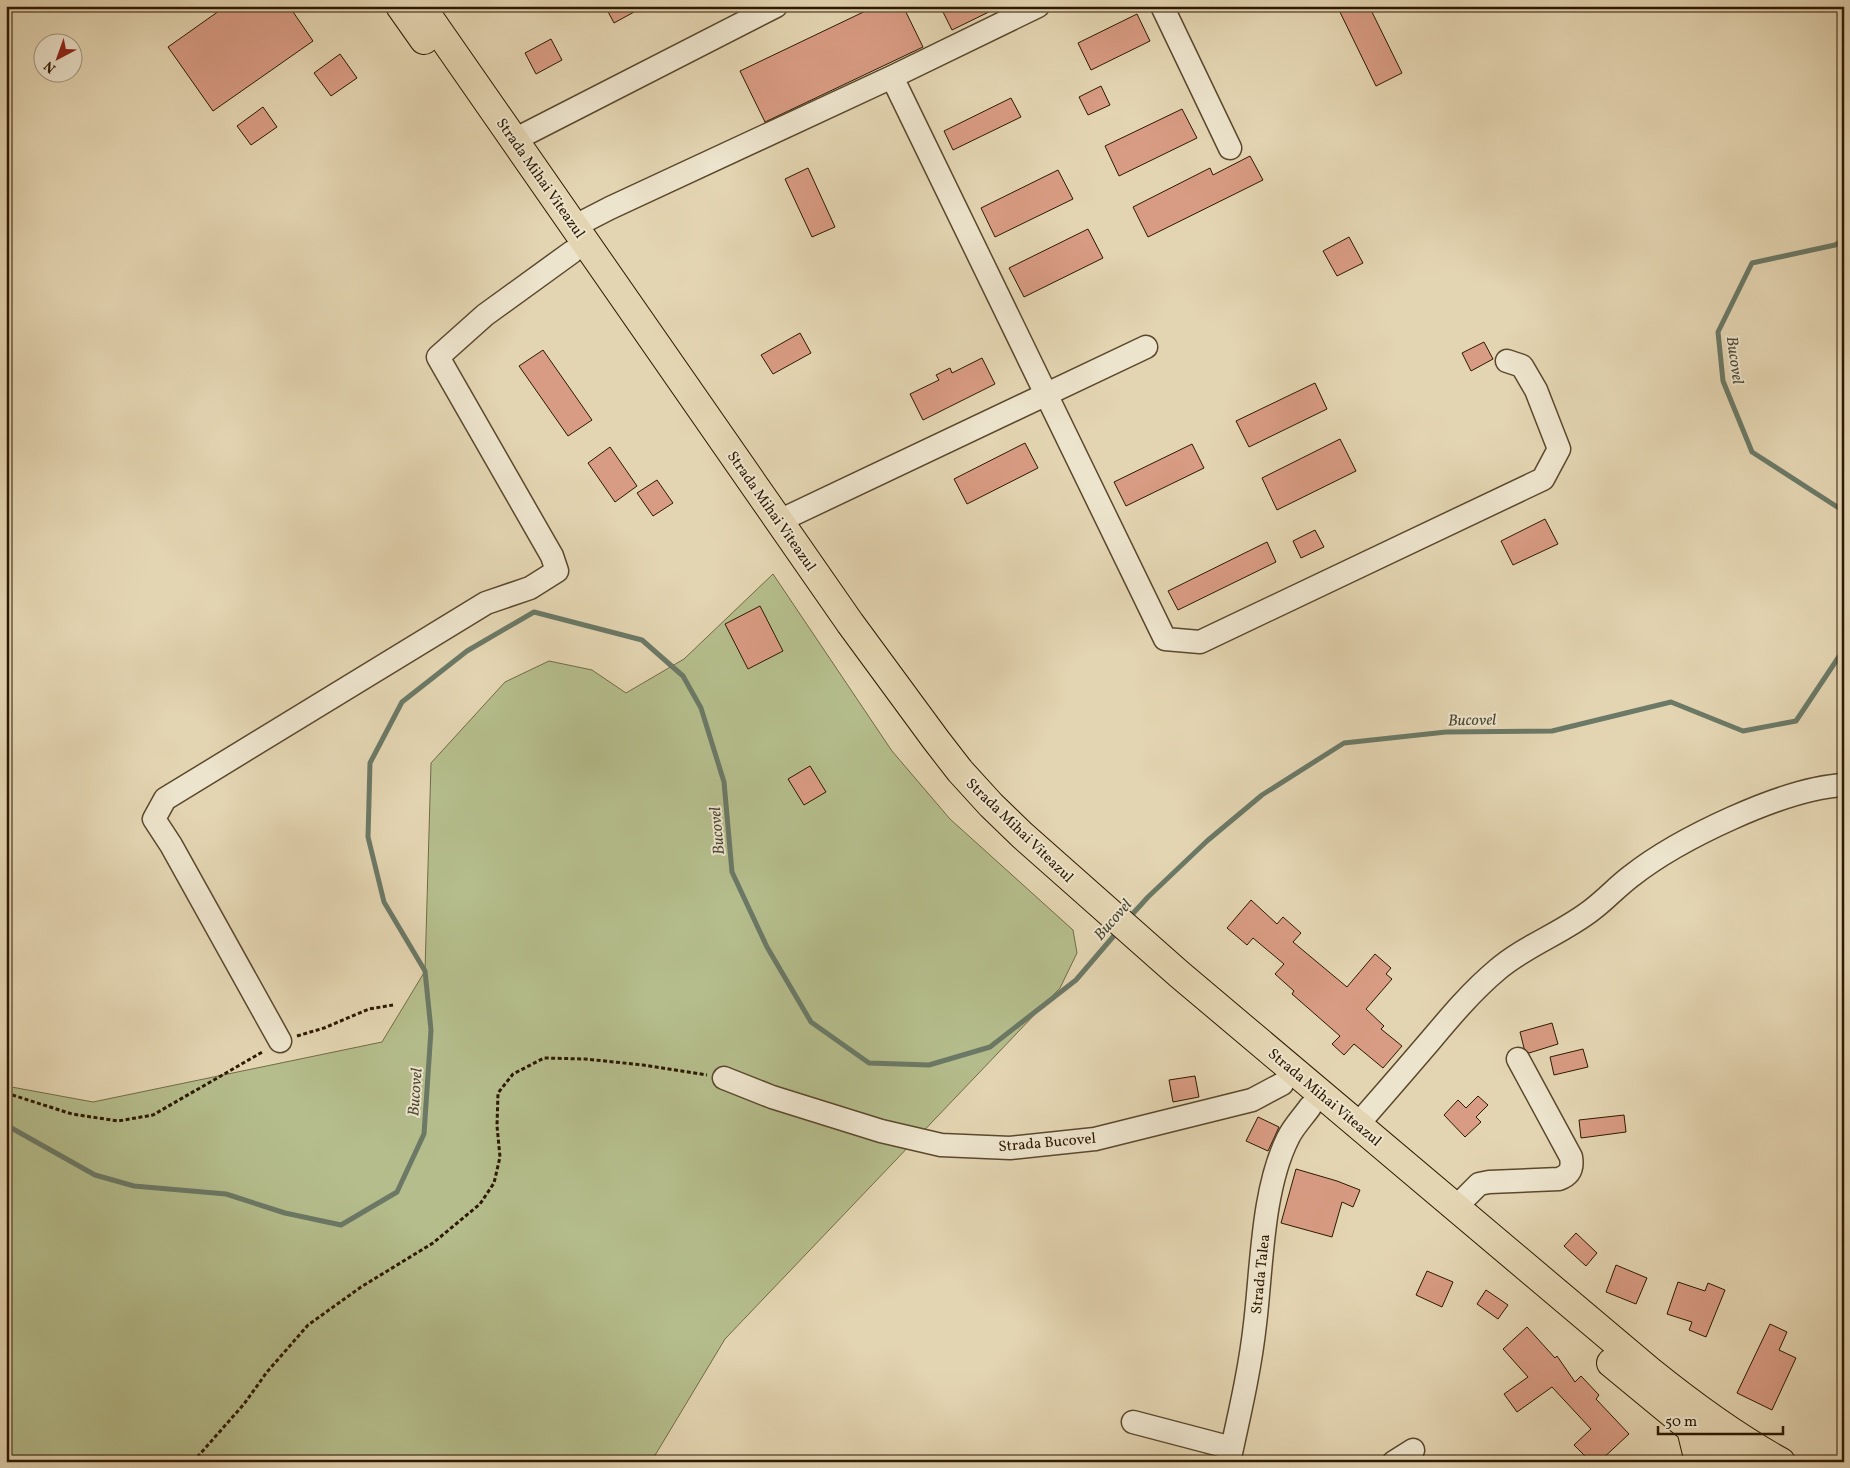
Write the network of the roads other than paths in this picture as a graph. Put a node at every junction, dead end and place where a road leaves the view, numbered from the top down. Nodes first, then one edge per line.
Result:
1 (400, 6) edge
2 (421, 6) edge
3 (776, 6) edge
4 (1038, 6) edge
5 (1162, 6) edge
6 (892, 77) junction
7 (514, 140) junction
8 (1230, 148) dead end
9 (574, 239) junction
10 (1146, 346) dead end
11 (1507, 361) dead end
12 (1047, 393) junction
13 (779, 521) junction
14 (1844, 785) edge
15 (1073, 893) junction
16 (1173, 980) junction
17 (280, 1041) road end
18 (1518, 1059) dead end
19 (724, 1078) road end
20 (1282, 1084) junction
21 (1310, 1107) junction
22 (1358, 1124) junction
23 (1456, 1207) junction
24 (1133, 1422) dead end
25 (1231, 1455) edge
26 (1739, 1455) edge

1 - 9 main road, Strada Mihai Viteazul
2 - 7 main road, Strada Mihai Viteazul
3 - 7 street
4 - 6 street
5 - 8 street
6 - 9 street
6 - 12 street
7 - 9 main road, Strada Mihai Viteazul
9 - 13 main road, Strada Mihai Viteazul
9 - 15 main road, Strada Mihai Viteazul
9 - 17 street
10 - 12 street
11 - 12 street
12 - 13 street
13 - 15 main road, Strada Mihai Viteazul
14 - 22 street
15 - 16 main road, Strada Mihai Viteazul
16 - 20 main road, Strada Mihai Viteazul
16 - 22 main road, Strada Mihai Viteazul
18 - 23 street
19 - 20 street, Strada Bucovel
20 - 21 main road, Strada Mihai Viteazul
21 - 25 street, Strada Talea
21 - 26 main road, Strada Mihai Viteazul
22 - 23 main road, Strada Mihai Viteazul
23 - 26 main road, Strada Mihai Viteazul
24 - 25 street, Strada Talea

